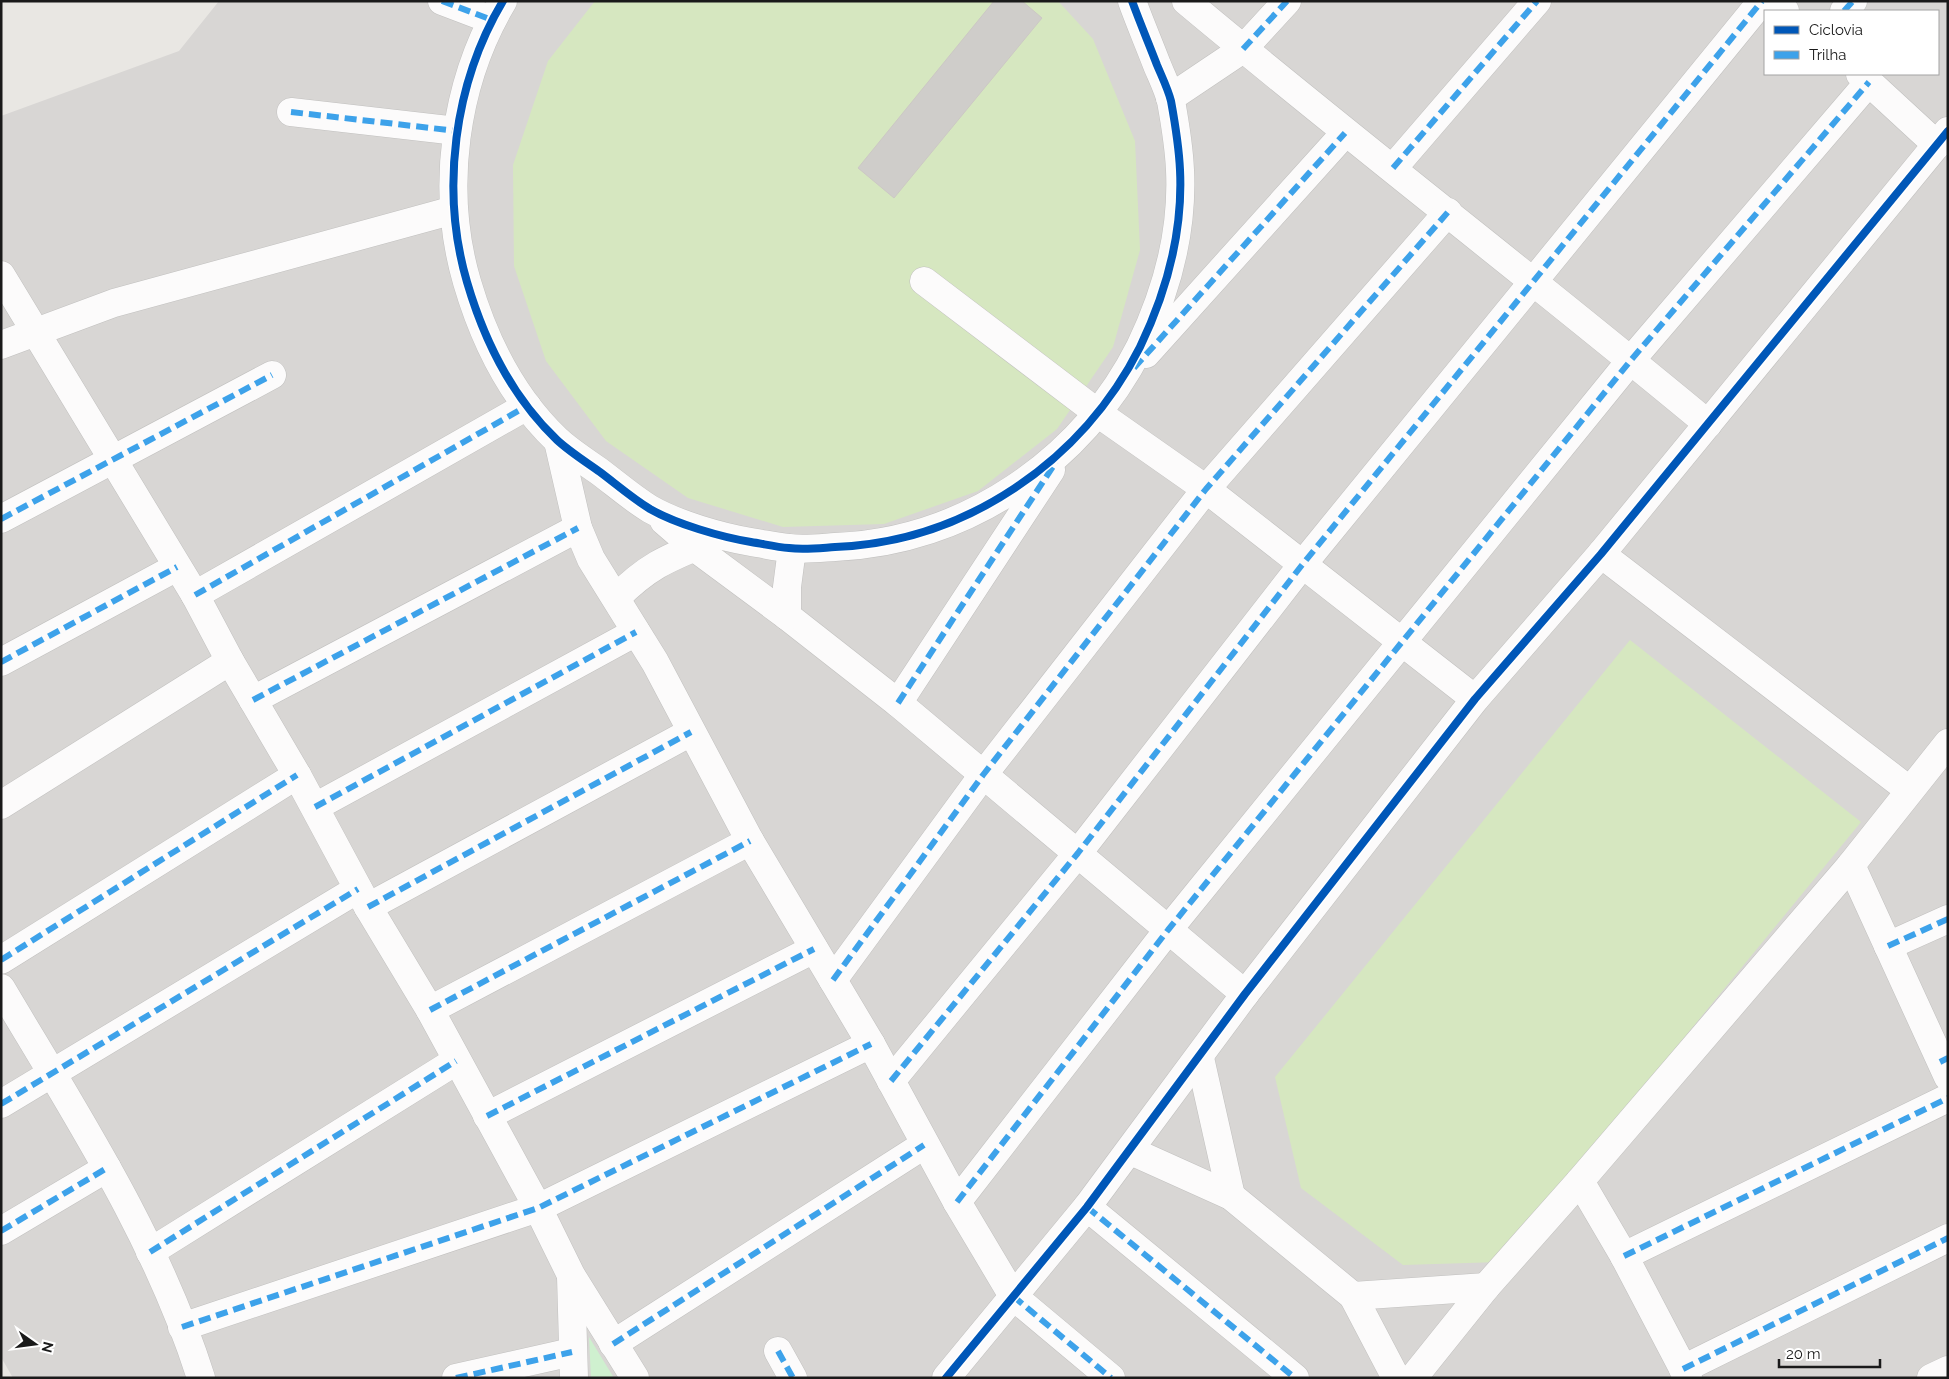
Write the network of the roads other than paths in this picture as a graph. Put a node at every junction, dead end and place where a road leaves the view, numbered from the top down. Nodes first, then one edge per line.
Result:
1 (442, 1) edge
2 (1132, 1) edge
3 (1186, 1) edge
4 (1286, 1) edge
5 (1537, 1) edge
6 (1762, 1) edge
7 (1773, 1) edge
8 (1784, 10) edge
9 (498, 11) edge
10 (1243, 49) junction
11 (1865, 78) edge
12 (1170, 98) junction
13 (291, 112) dead end
14 (457, 130) junction
15 (1345, 133) junction
16 (1942, 138) edge
17 (1393, 168) junction
18 (454, 210) junction
19 (1448, 212) junction
20 (1, 275) edge
21 (924, 281) dead end
22 (1533, 282) junction
23 (34, 332) junction
24 (1, 345) edge
25 (1631, 360) junction
26 (272, 375) dead end
27 (1124, 379) junction
28 (527, 406) junction
29 (1099, 414) junction
30 (1708, 424) junction
31 (558, 441) junction
32 (1061, 454) junction
33 (111, 460) junction
34 (1206, 489) junction
35 (652, 510) junction
36 (1, 519) edge
37 (578, 528) junction
38 (720, 536) junction
39 (694, 548) junction
40 (792, 549) junction
41 (1601, 554) junction
42 (1302, 565) junction
43 (177, 567) junction
44 (195, 595) junction
45 (616, 598) junction
46 (787, 616) junction
47 (636, 632) junction
48 (1403, 642) junction
49 (230, 661) junction
50 (1, 662) edge
51 (1475, 699) junction
52 (253, 700) junction
53 (898, 703) junction
54 (691, 732) junction
55 (1948, 743) edge
56 (297, 775) junction
57 (983, 775) junction
58 (1909, 790) junction
59 (1, 805) edge
60 (315, 807) junction
61 (750, 841) junction
62 (1078, 852) junction
63 (1851, 864) junction
64 (363, 898) junction
65 (1948, 918) edge
66 (1168, 930) junction
67 (1888, 946) junction
68 (814, 949) junction
69 (1, 960) edge
70 (833, 980) junction
71 (1, 988) edge
72 (1246, 994) junction
73 (430, 1010) junction
74 (871, 1044) junction
75 (1200, 1058) junction
76 (456, 1061) junction
77 (1945, 1066) edge
78 (52, 1074) junction
79 (891, 1081) junction
80 (1948, 1098) edge
81 (1, 1104) edge
82 (487, 1116) junction
83 (924, 1145) junction
84 (1131, 1151) junction
85 (107, 1168) junction
86 (1580, 1181) junction
87 (1231, 1196) junction
88 (957, 1202) junction
89 (1088, 1207) junction
90 (538, 1208) junction
91 (1, 1231) edge
92 (1948, 1238) edge
93 (150, 1252) junction
94 (1624, 1256) junction
95 (572, 1275) junction
96 (1486, 1287) junction
97 (1013, 1296) junction
98 (1354, 1296) junction
99 (182, 1327) junction
100 (613, 1344) junction
101 (778, 1351) dead end
102 (573, 1365) edge
103 (1948, 1370) edge
104 (1686, 1373) edge
105 (201, 1378) edge
106 (456, 1378) edge
107 (635, 1378) edge
108 (793, 1378) edge
109 (946, 1378) edge
110 (1111, 1378) edge
111 (1295, 1378) edge
112 (1396, 1378) edge
113 (1413, 1378) edge
114 (1931, 1378) edge

1 - 9 street
2 - 12 street
3 - 10 street
4 - 10 street
5 - 17 street
6 - 22 street
7 - 8 street
9 - 14 street
10 - 12 street
10 - 15 street
11 - 16 street
11 - 25 street
12 - 27 street
13 - 14 street
14 - 18 street
15 - 17 street
15 - 27 street
16 - 30 street
17 - 19 street
18 - 23 street
18 - 28 street
19 - 22 street
19 - 34 street
20 - 23 street
21 - 29 street
22 - 25 street
22 - 42 street
23 - 24 street
23 - 33 street
25 - 30 street
25 - 48 street
26 - 33 street
27 - 29 street
28 - 31 street
28 - 44 street
29 - 32 street
29 - 34 street
30 - 41 street
31 - 35 street
31 - 37 street
32 - 40 street
32 - 53 street
33 - 36 street
33 - 43 street
34 - 42 street
34 - 57 street
35 - 38 street
35 - 39 street
37 - 45 street
37 - 52 street
38 - 39 street
38 - 40 street
39 - 45 street
39 - 46 street
40 - 46 street
41 - 51 street
41 - 58 street
42 - 48 street
42 - 62 street
43 - 44 street
43 - 50 street
44 - 49 street
45 - 47 street
46 - 53 street
47 - 54 street
47 - 60 street
48 - 51 street
48 - 66 street
49 - 52 street
49 - 59 street
51 - 72 street
52 - 56 street
53 - 57 street
54 - 61 street
54 - 64 street
55 - 58 street
56 - 60 street
56 - 69 street
57 - 62 street
57 - 70 street
58 - 63 street
60 - 64 street
61 - 68 street
61 - 73 street
62 - 66 street
62 - 79 street
63 - 67 street
63 - 86 street
64 - 73 street
64 - 78 street
65 - 67 street
66 - 72 street
66 - 88 street
67 - 77 street
68 - 70 street
68 - 82 street
70 - 74 street
71 - 78 street
72 - 75 street
73 - 76 street
74 - 79 street
74 - 90 street
75 - 84 street
75 - 87 street
76 - 82 street
76 - 93 street
78 - 81 street
78 - 85 street
79 - 83 street
80 - 94 street
82 - 90 street
83 - 88 street
83 - 100 street
84 - 87 street
84 - 89 street
85 - 91 street
85 - 93 street
86 - 94 street
86 - 96 street
87 - 98 street
88 - 97 street
89 - 97 street
89 - 111 street
90 - 95 street
90 - 99 street
92 - 104 street
93 - 99 street
94 - 104 street
95 - 100 street
95 - 102 street
96 - 98 street
96 - 113 street
97 - 109 street
97 - 110 street
98 - 112 street
99 - 105 street
100 - 107 street
101 - 108 street
102 - 106 street
103 - 114 street

